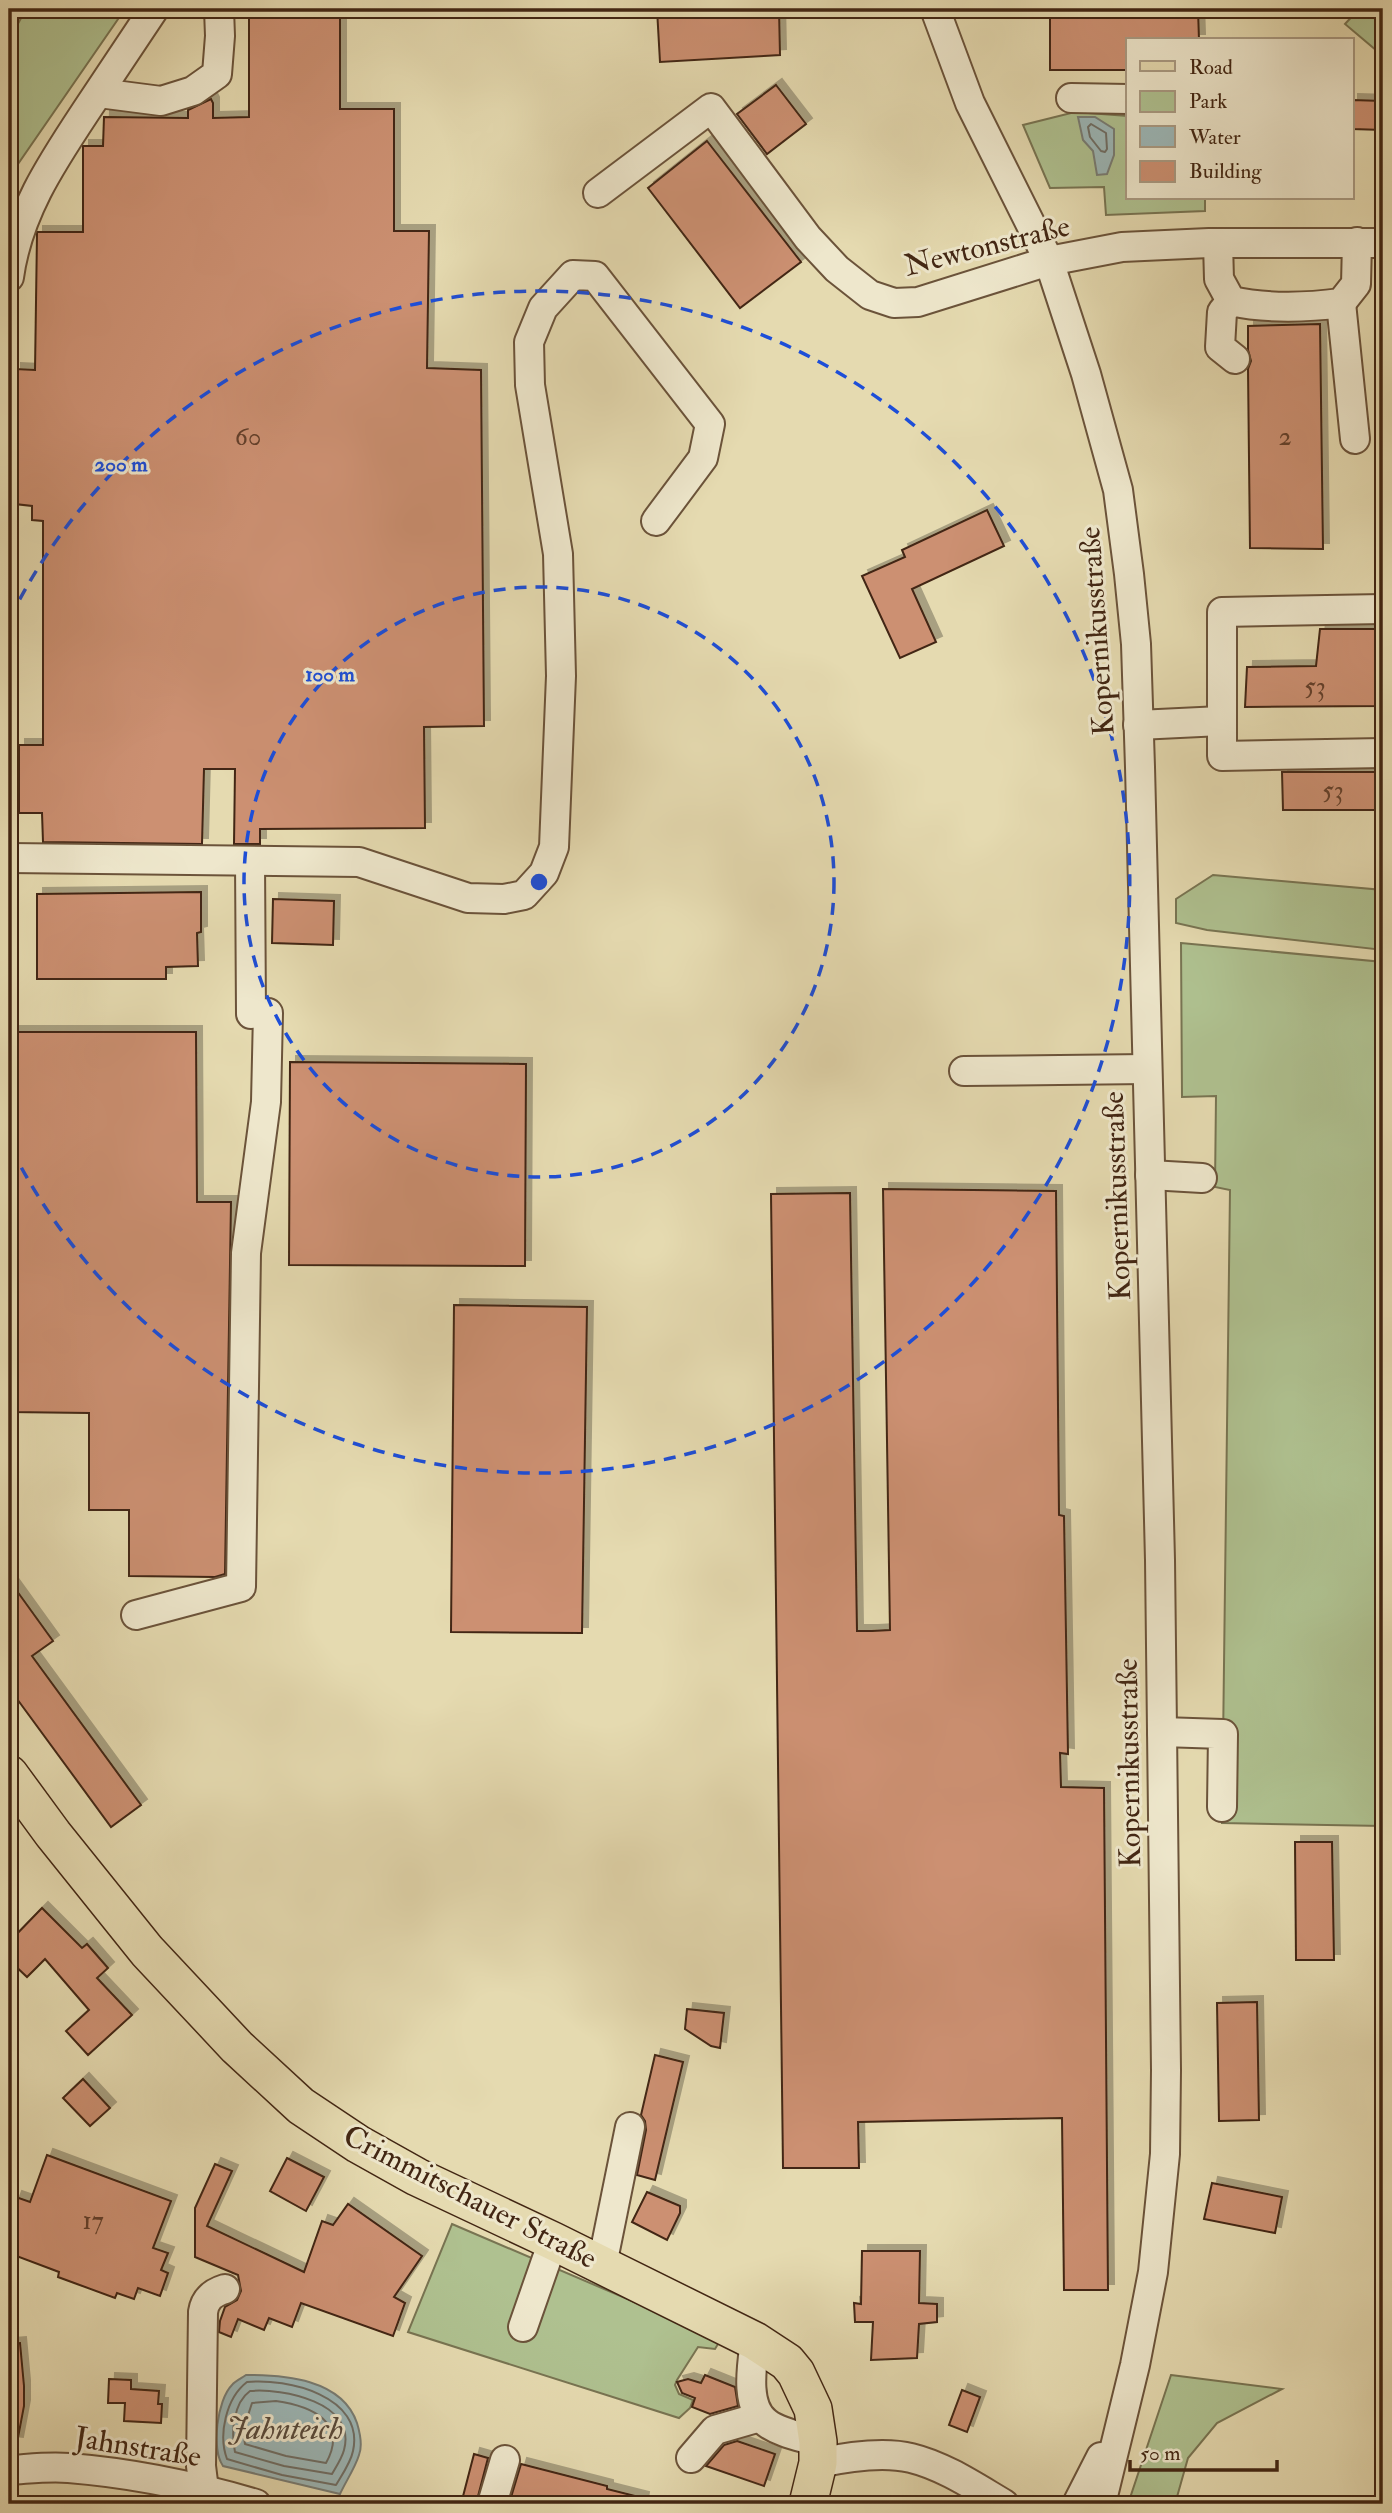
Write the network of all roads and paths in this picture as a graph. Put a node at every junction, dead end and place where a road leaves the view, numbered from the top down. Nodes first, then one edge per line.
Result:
1 (154, 9) edge
2 (219, 9) edge
3 (935, 9) edge
4 (99, 93) junction
5 (1071, 98) dead end
6 (1126, 99) edge
7 (598, 193) dead end
8 (1218, 243) junction
9 (1370, 243) edge
10 (1049, 261) junction
11 (9, 277) edge
12 (1231, 301) junction
13 (1341, 303) junction
14 (1236, 359) dead end
15 (1355, 439) dead end
16 (656, 521) dead end
17 (1383, 609) edge
18 (1221, 720) junction
19 (1138, 725) junction
20 (1383, 753) edge
21 (9, 858) edge
22 (250, 861) junction
23 (1146, 1069) junction
24 (964, 1071) dead end
25 (1150, 1175) junction
26 (1202, 1178) dead end
27 (136, 1615) dead end
28 (1162, 1732) junction
29 (9, 1774) edge
30 (1222, 1807) dead end
31 (629, 2127) dead end
32 (554, 2241) junction
33 (602, 2265) junction
34 (225, 2289) dead end
35 (523, 2327) dead end
36 (755, 2341) junction
37 (1122, 2414) junction
38 (760, 2417) junction
39 (818, 2452) junction
40 (691, 2458) dead end
41 (505, 2460) dead end
42 (9, 2470) edge
43 (204, 2490) junction
44 (256, 2504) edge
45 (492, 2504) edge
46 (808, 2504) edge
47 (1004, 2504) edge
48 (1077, 2504) edge
49 (1101, 2504) edge

1 - 4 street
2 - 4 street
3 - 10 street, Kopernikusstraße
4 - 11 street
5 - 6 street
7 - 10 street, Newtonstraße
8 - 9 street, Newtonstraße
8 - 10 street, Newtonstraße
8 - 12 street
9 - 13 street
10 - 19 street, Kopernikusstraße
12 - 13 street
12 - 14 street
13 - 15 street
16 - 22 street
17 - 18 street
18 - 19 street
18 - 20 street
19 - 23 street, Kopernikusstraße
21 - 22 street
22 - 27 street
23 - 24 street
23 - 25 street, Kopernikusstraße
25 - 26 street
25 - 28 street, Kopernikusstraße
28 - 30 street
28 - 37 street, Kopernikusstraße
29 - 32 main road, Crimmitschauer Straße
31 - 33 street
32 - 33 main road, Crimmitschauer Straße
32 - 35 street
33 - 36 main road, Crimmitschauer Straße
34 - 43 street
36 - 38 street
36 - 39 main road, Crimmitschauer Straße
37 - 48 street, Kopernikusstraße
37 - 49 street, Kopernikusstraße
38 - 39 street
38 - 40 street
39 - 46 main road, Crimmitschauer Straße
39 - 47 street
41 - 45 street
42 - 43 street, Jahnstraße
43 - 44 street, Jahnstraße

